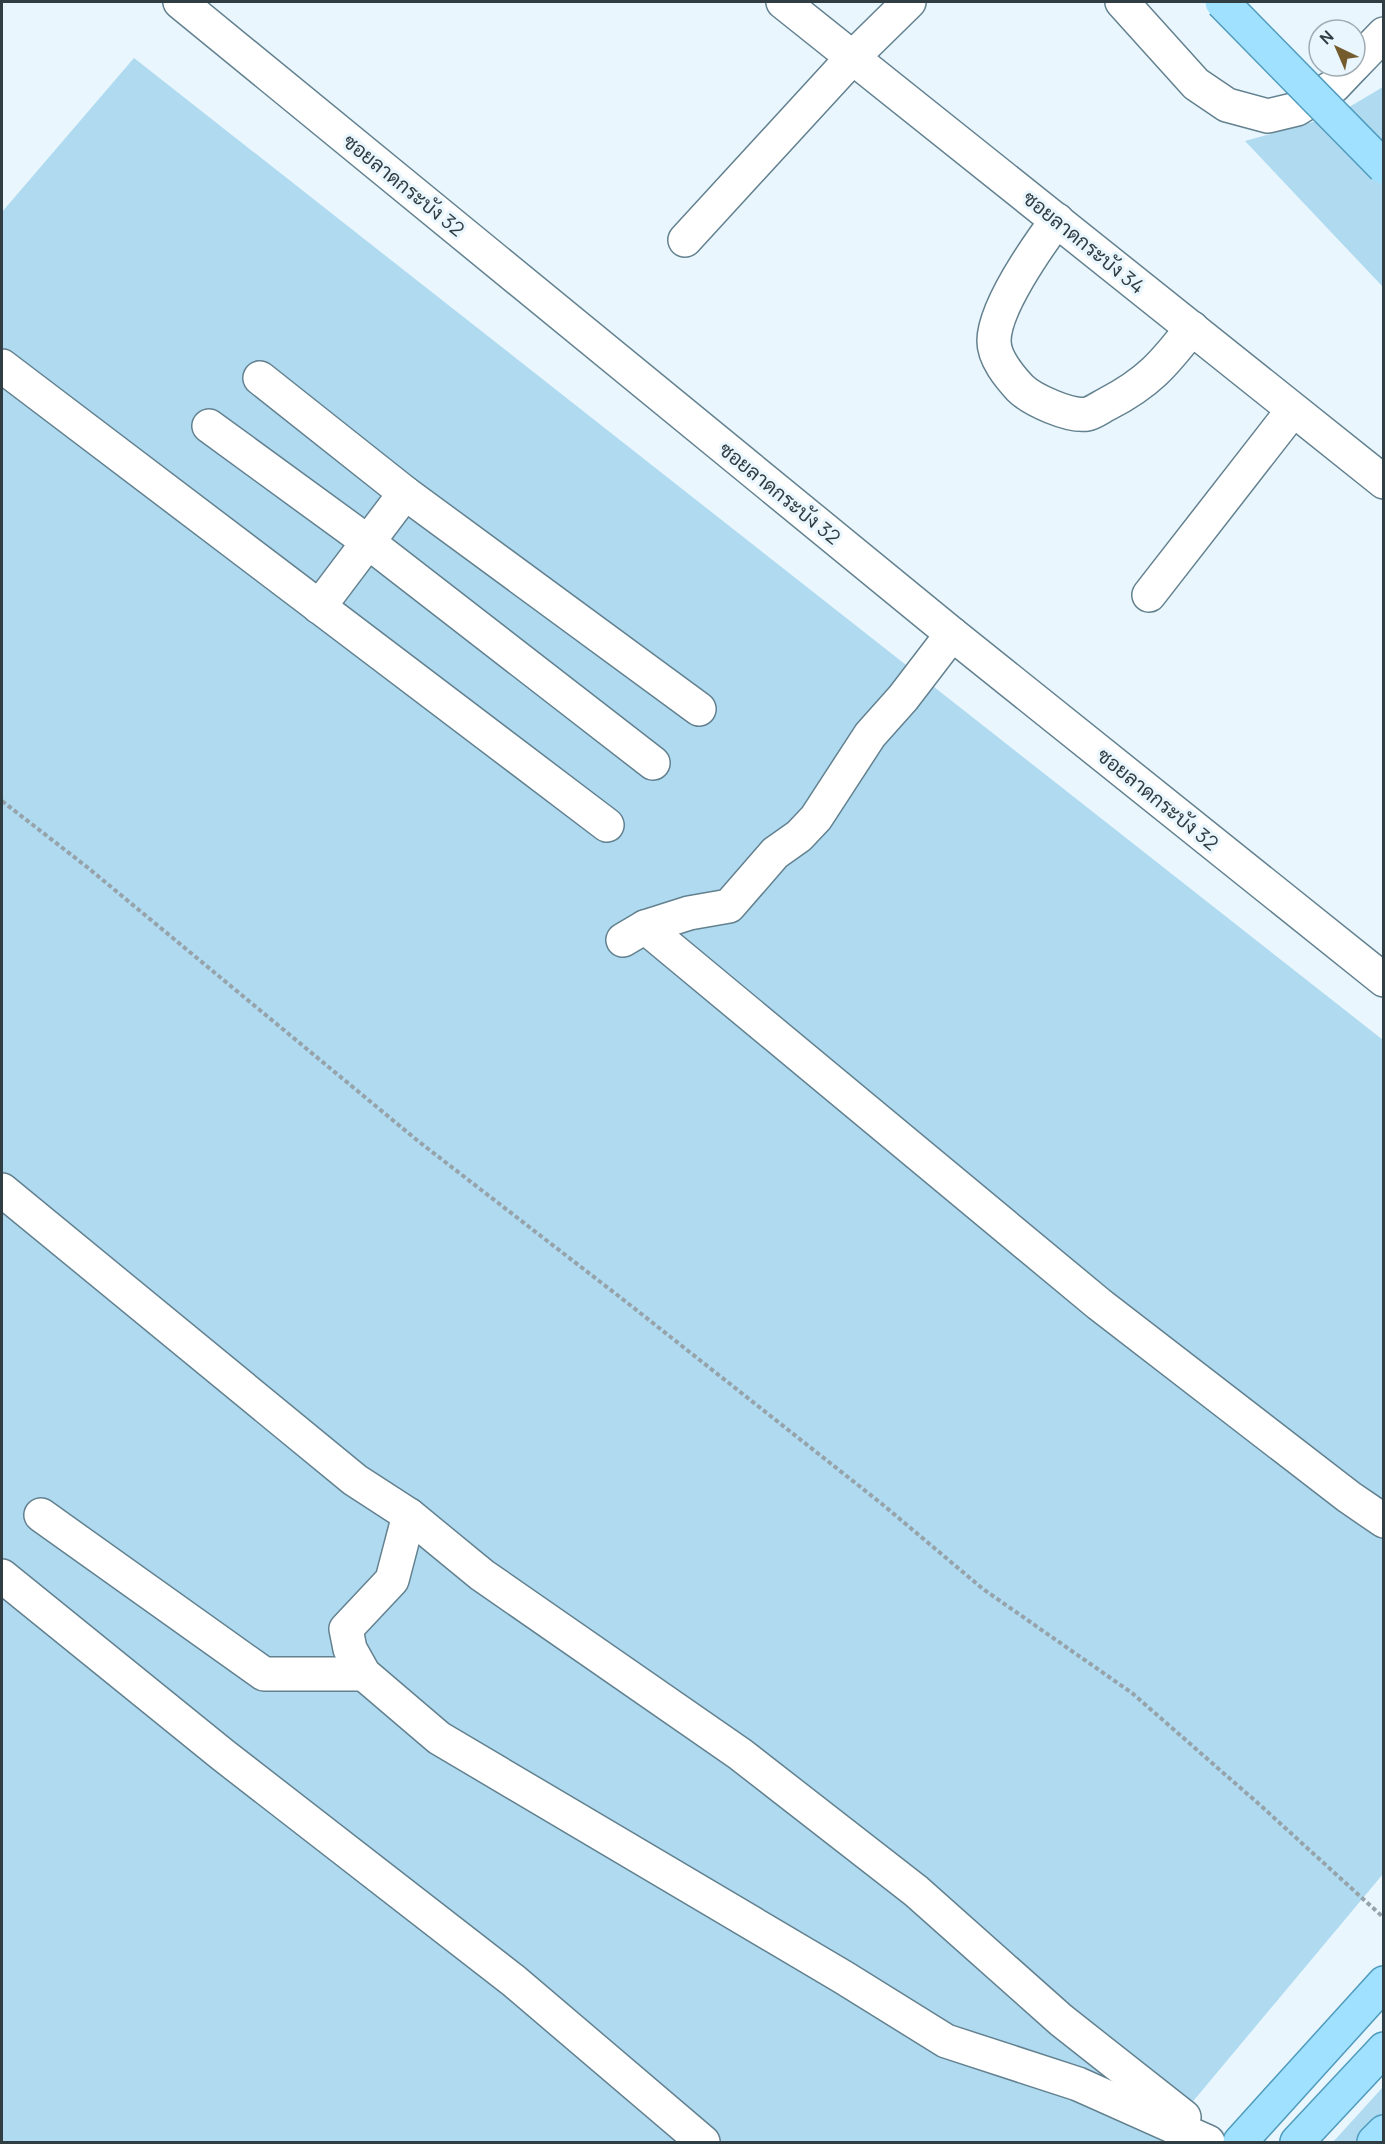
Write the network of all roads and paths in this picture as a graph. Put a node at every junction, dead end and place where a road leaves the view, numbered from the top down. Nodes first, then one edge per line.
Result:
1 (180, 2) edge
2 (783, 2) edge
3 (909, 2) edge
4 (1122, 2) edge
5 (1222, 2) edge
6 (1383, 34) edge
7 (1367, 51) edge
8 (853, 57) junction
9 (1342, 78) edge
10 (1383, 167) edge
11 (1057, 220) junction
12 (685, 240) dead end
13 (1192, 328) junction
14 (2, 366) edge
15 (260, 378) dead end
16 (1293, 410) junction
17 (209, 426) dead end
18 (1383, 482) edge
19 (405, 493) junction
20 (368, 542) junction
21 (1149, 595) dead end
22 (319, 607) junction
23 (952, 634) junction
24 (699, 709) dead end
25 (653, 764) dead end
26 (2, 801) edge
27 (607, 825) dead end
28 (1383, 980) edge
29 (2, 1190) edge
30 (41, 1515) dead end
31 (409, 1515) junction
32 (1383, 1521) edge
33 (2, 1576) edge
34 (364, 1674) junction
35 (1383, 1918) edge
36 (1383, 1983) edge
37 (1383, 2049) edge
38 (1383, 2132) edge
39 (703, 2142) edge
40 (1208, 2142) edge
41 (1216, 2142) edge
42 (1240, 2142) edge
43 (1297, 2142) edge
44 (1374, 2142) edge

1 - 23 street, ซอยลาดกระบัง 32
2 - 8 street, ซอยลาดกระบัง 34
3 - 8 street
4 - 9 street
5 - 10 main road, bridge
6 - 7 street
8 - 11 street, ซอยลาดกระบัง 34
8 - 12 street
11 - 13 street, ซอยลาดกระบัง 34
11 - 13 street
13 - 16 street, ซอยลาดกระบัง 34
14 - 22 street
15 - 19 street
16 - 18 street, ซอยลาดกระบัง 34
16 - 21 street
17 - 20 street
19 - 20 street
19 - 24 street
20 - 22 street
20 - 25 street
22 - 27 street
23 - 28 street, ซอยลาดกระบัง 32
23 - 32 street
26 - 35 path
29 - 31 street
30 - 34 street
31 - 34 street
31 - 41 street
33 - 39 street
34 - 40 street
36 - 42 main road
37 - 43 main road
38 - 44 main road

